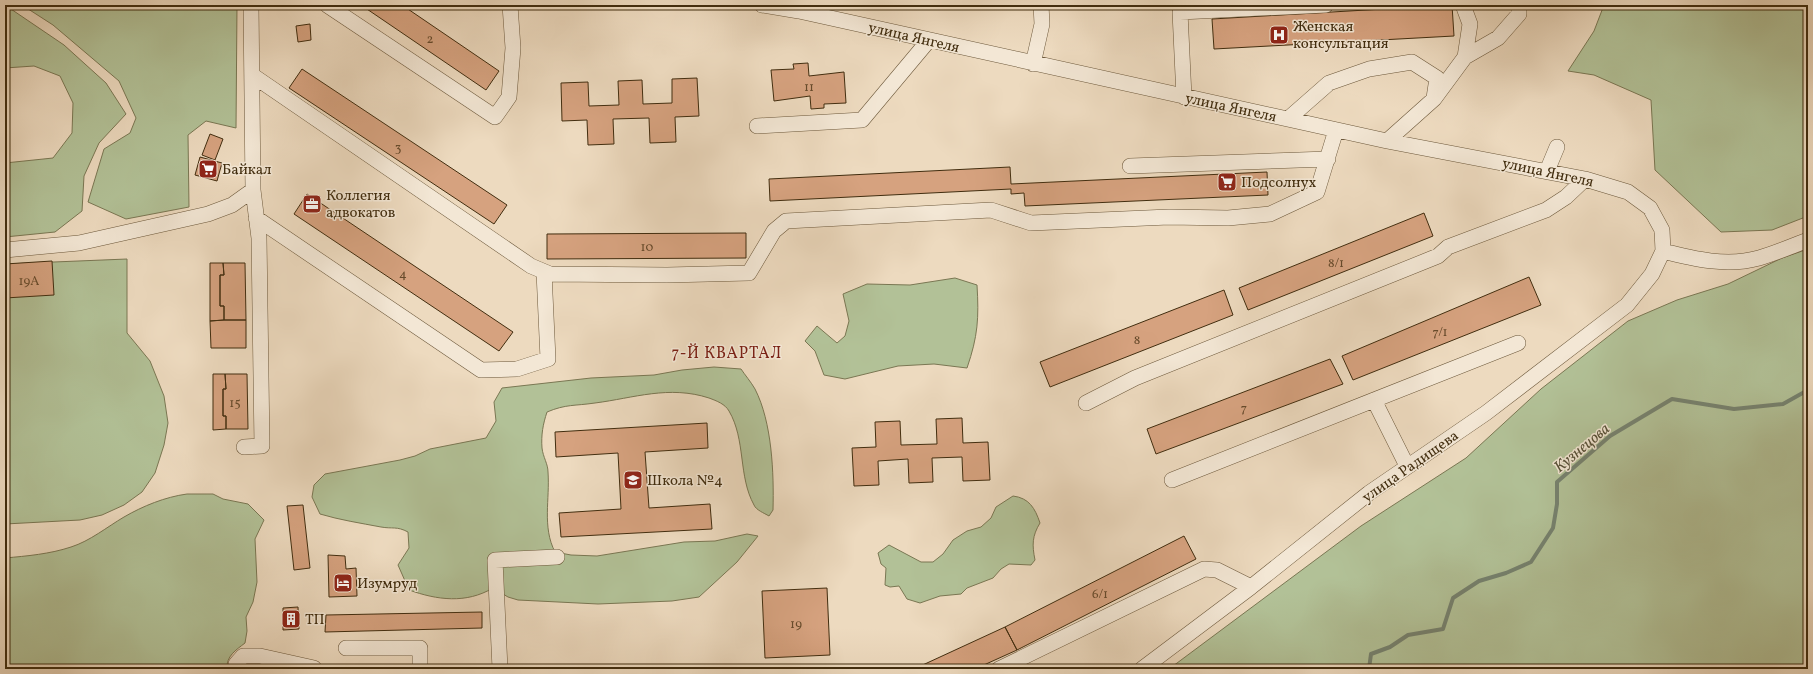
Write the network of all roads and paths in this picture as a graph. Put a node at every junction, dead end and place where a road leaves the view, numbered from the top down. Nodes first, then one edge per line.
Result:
1 (251, 5) edge
2 (327, 5) edge
3 (510, 5) edge
4 (762, 5) edge
5 (1041, 5) edge
6 (1326, 5) edge
7 (1463, 5) edge
8 (1519, 5) edge
9 (801, 8) edge
10 (1180, 8) edge
11 (929, 40) junction
12 (1465, 57) junction
13 (1033, 64) junction
14 (252, 75) junction
15 (1184, 97) junction
16 (1434, 99) junction
17 (1288, 119) junction
18 (757, 126) dead end
19 (1336, 130) junction
20 (1387, 141) junction
21 (1557, 147) dead end
22 (1328, 159) junction
23 (1130, 166) dead end
24 (1547, 171) junction
25 (1584, 179) junction
26 (253, 190) junction
27 (256, 218) junction
28 (1808, 240) edge
29 (5, 250) edge
30 (1663, 251) junction
31 (544, 272) junction
32 (1518, 343) dead end
33 (1374, 400) junction
34 (1086, 403) dead end
35 (244, 447) dead end
36 (1407, 466) junction
37 (1172, 480) dead end
38 (557, 557) dead end
39 (1251, 587) junction
40 (346, 648) dead end
41 (314, 668) dead end
42 (236, 669) edge
43 (420, 669) edge
44 (500, 669) edge
45 (999, 669) edge
46 (1142, 669) edge

1 - 14 street
2 - 3 street
4 - 9 street, улица Янгеля
5 - 13 street
6 - 10 street
7 - 12 street
8 - 12 street
9 - 11 street, улица Янгеля
10 - 15 street
11 - 13 street, улица Янгеля
11 - 18 street
12 - 16 street
13 - 15 street, улица Янгеля
14 - 26 street
14 - 31 street
15 - 17 street, улица Янгеля
16 - 17 street
16 - 20 street
17 - 19 street, улица Янгеля
19 - 20 street, улица Янгеля
19 - 22 street
20 - 24 street, улица Янгеля
21 - 24 street
22 - 23 street
22 - 31 street
24 - 25 street, улица Янгеля
25 - 30 street, улица Янгеля
25 - 34 street
26 - 27 street
26 - 29 street
27 - 31 street
27 - 35 street
28 - 30 street
30 - 36 street, улица Радищева
32 - 33 street
33 - 36 street
33 - 37 street
36 - 39 street, улица Радищева
38 - 44 street
39 - 45 street
39 - 46 street, улица Радищева
40 - 43 street
41 - 42 street

